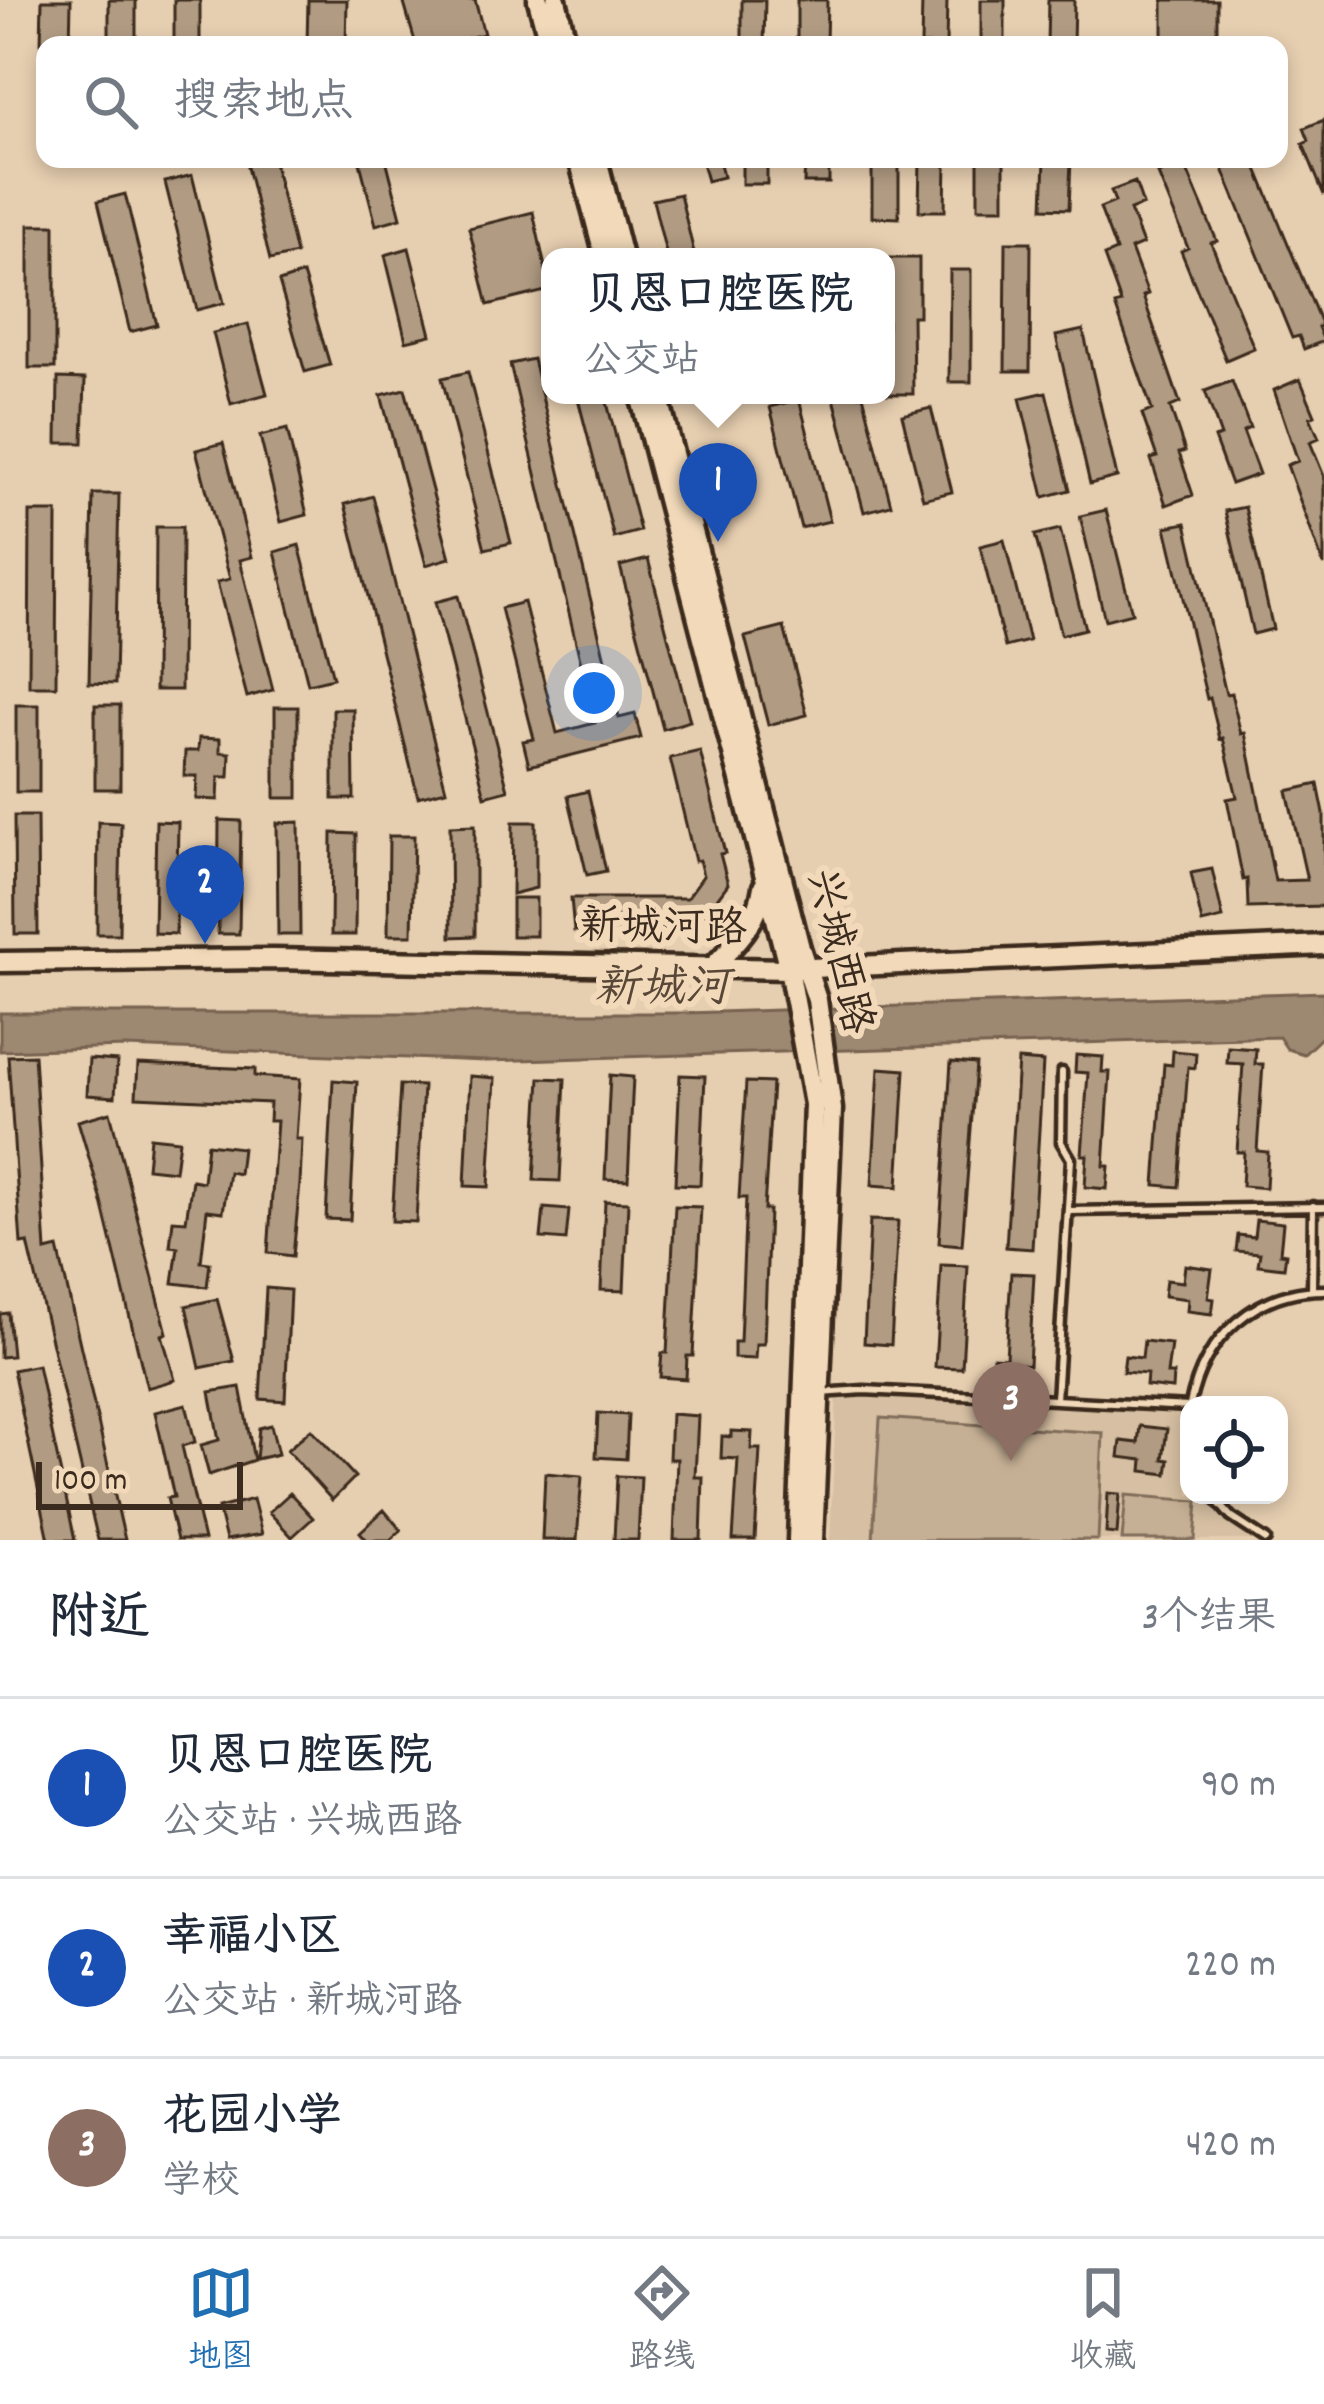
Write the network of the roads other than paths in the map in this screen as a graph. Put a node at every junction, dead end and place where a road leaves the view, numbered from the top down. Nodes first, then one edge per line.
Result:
1 (538, 0) edge
2 (556, 0) edge
3 (548, 36) edge
4 (565, 36) edge
5 (581, 168) edge
6 (599, 168) edge
7 (602, 248) edge
8 (620, 248) edge
9 (642, 404) edge
10 (660, 404) edge
11 (765, 876) junction
12 (1324, 945) edge
13 (0, 962) edge
14 (711, 969) junction
15 (798, 969) junction
16 (1062, 1072) dead end
17 (1313, 1206) junction
18 (1324, 1207) edge
19 (1069, 1211) junction
20 (1312, 1290) junction
21 (1324, 1290) edge
22 (812, 1393) junction
23 (1193, 1396) edge
24 (1056, 1400) junction
25 (1180, 1407) edge
26 (1220, 1504) edge
27 (798, 1540) edge
28 (813, 1540) edge
29 (1266, 1540) edge

1 - 3 street
2 - 4 street
5 - 7 street
6 - 8 street
9 - 11 street, 兴城西路
10 - 15 street, 兴城西路
11 - 14 street
11 - 15 street, 兴城西路
12 - 15 street, 新城河路
13 - 14 street, 新城河路
14 - 15 street, 新城河路
15 - 22 street, 兴城西路
16 - 19 lane
17 - 18 lane
17 - 19 lane
17 - 20 lane
19 - 24 lane
20 - 21 lane
20 - 23 lane
22 - 24 lane
22 - 27 street, 兴城西路
22 - 28 street, 兴城西路
24 - 25 lane
26 - 29 lane

